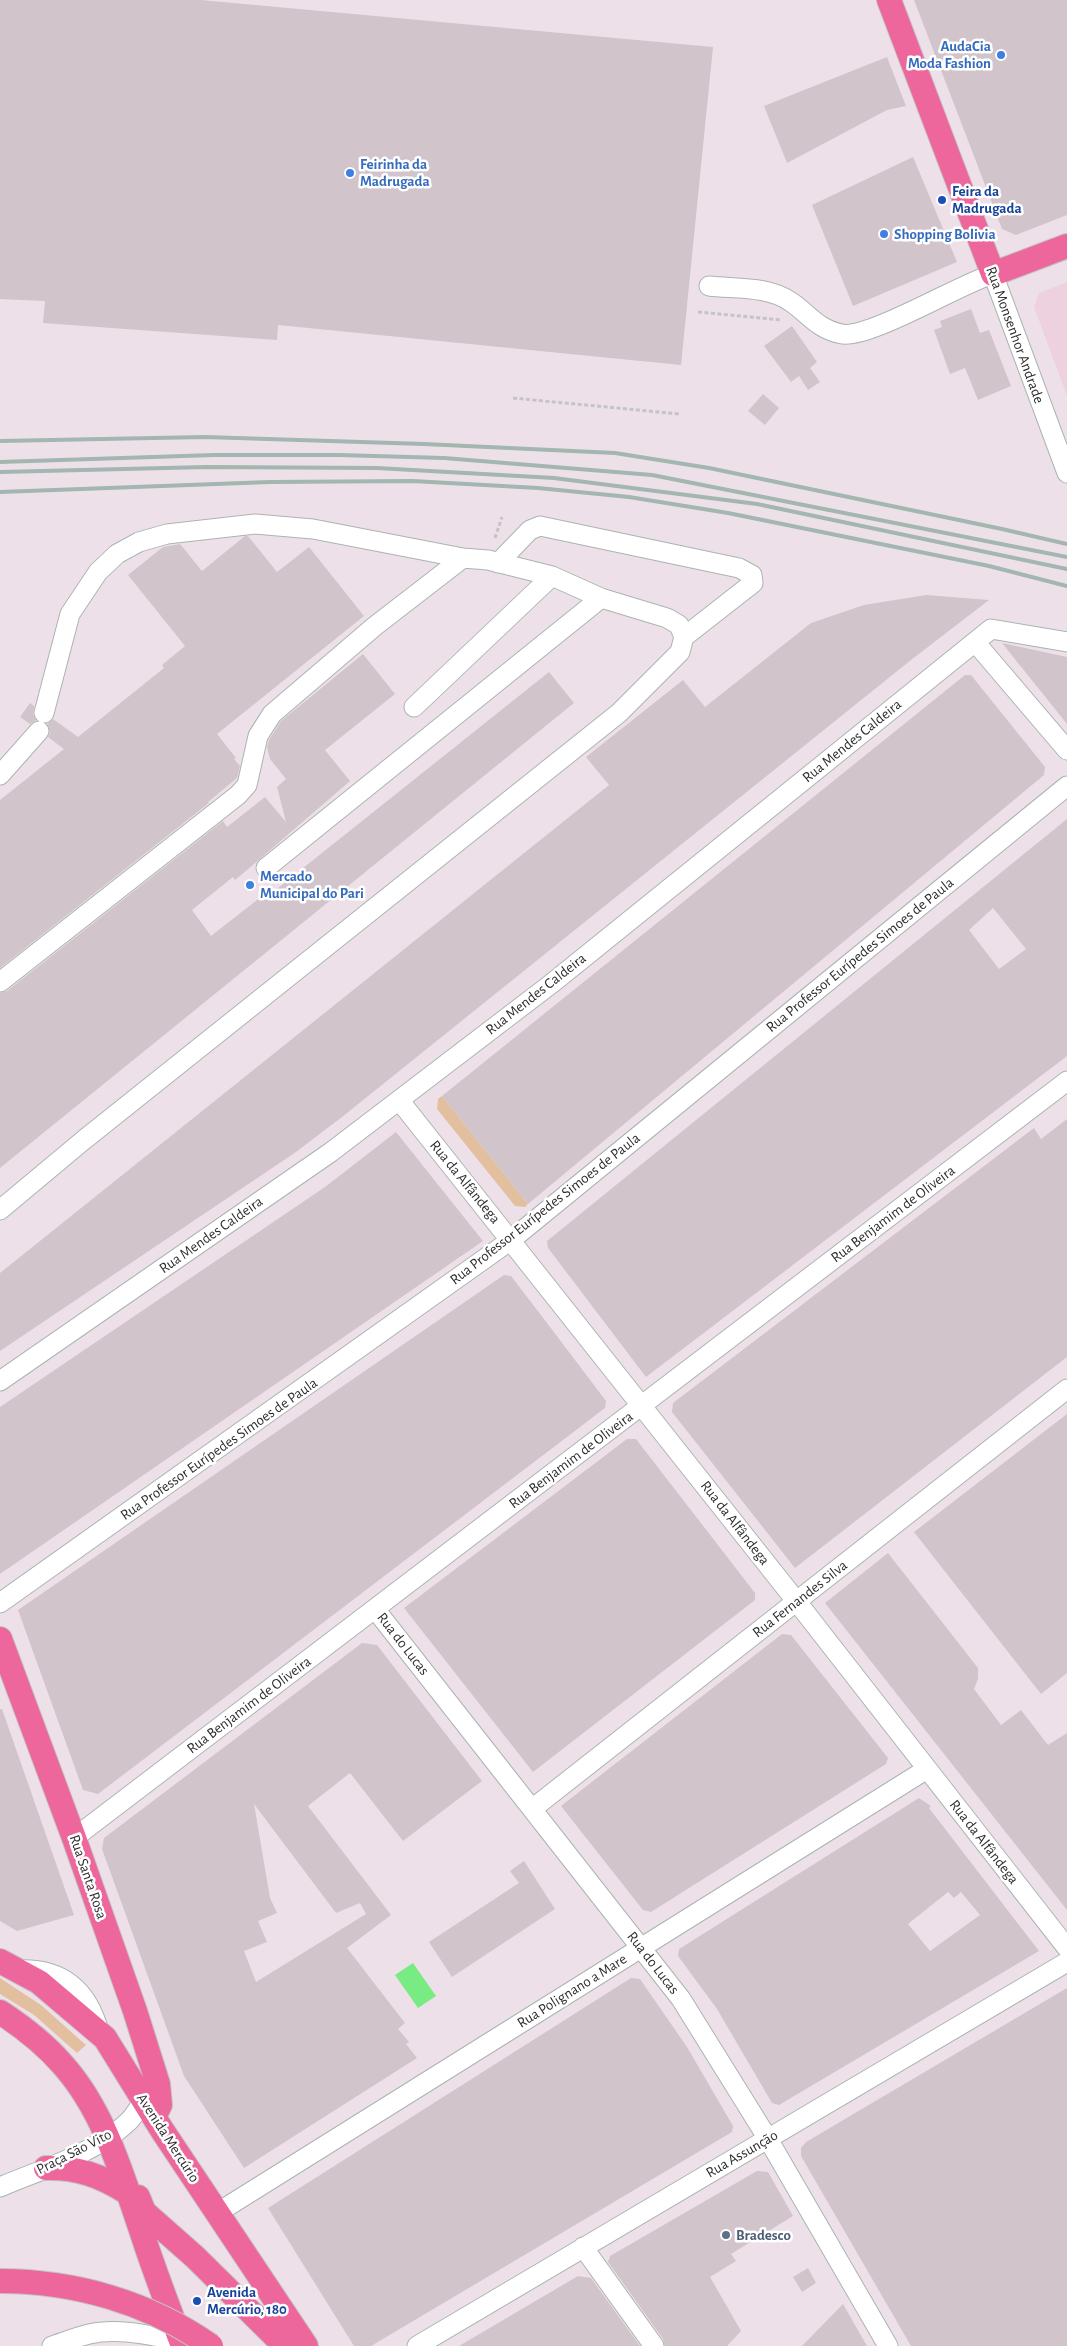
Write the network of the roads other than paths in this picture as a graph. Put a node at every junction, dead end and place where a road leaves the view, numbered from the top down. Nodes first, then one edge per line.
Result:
1 (890, 0) edge
2 (1067, 246) edge
3 (993, 274) junction
4 (710, 286) dead end
5 (1067, 473) edge
6 (464, 558) junction
7 (493, 562) junction
8 (552, 576) junction
9 (601, 598) junction
10 (684, 637) junction
11 (975, 642) junction
12 (1067, 642) edge
13 (414, 707) dead end
14 (1067, 750) edge
15 (0, 775) edge
16 (1067, 786) edge
17 (266, 868) dead end
18 (0, 982) edge
19 (1067, 1081) edge
20 (399, 1100) junction
21 (0, 1210) edge
22 (511, 1240) junction
23 (0, 1381) edge
24 (1067, 1389) edge
25 (642, 1406) junction
26 (797, 1602) junction
27 (0, 1604) edge
28 (375, 1609) junction
29 (0, 1639) edge
30 (927, 1769) junction
31 (532, 1809) junction
32 (74, 1838) junction
33 (641, 1947) junction
34 (1067, 1948) edge
35 (1067, 1962) edge
36 (8, 1966) edge
37 (0, 2012) edge
38 (152, 2100) junction
39 (107, 2138) junction
40 (768, 2140) junction
41 (46, 2168) junction
42 (125, 2183) junction
43 (0, 2187) edge
44 (217, 2213) junction
45 (583, 2247) junction
46 (0, 2282) edge
47 (182, 2344) edge
48 (52, 2346) edge
49 (211, 2346) edge
50 (286, 2346) edge
51 (306, 2346) edge
52 (417, 2346) edge
53 (654, 2346) edge
54 (888, 2346) edge

1 - 3 main road, Rua Monsenhor Andrade
2 - 3 main road
3 - 4 street
3 - 5 street, Rua Monsenhor Andrade
6 - 7 street
6 - 15 street
6 - 18 street
7 - 8 street
7 - 10 street
8 - 9 street
8 - 13 street
9 - 10 street
9 - 17 street
10 - 21 street
11 - 12 street, Rua Mendes Caldeira
11 - 14 street
11 - 20 street, Rua Mendes Caldeira
16 - 22 street, Rua Professor Eurípedes Simoes de Paula
19 - 25 street, Rua Benjamim de Oliveira
20 - 22 street, Rua da Alfândega
20 - 23 street, Rua Mendes Caldeira
22 - 25 street, Rua da Alfândega
22 - 27 street, Rua Professor Eurípedes Simoes de Paula
24 - 26 street, Rua Fernandes Silva
25 - 26 street, Rua da Alfândega
25 - 28 street, Rua Benjamim de Oliveira
26 - 30 street, Rua da Alfândega
26 - 31 street, Rua Fernandes Silva
28 - 31 street, Rua do Lucas
28 - 32 street, Rua Benjamim de Oliveira
29 - 32 main road, Rua Santa Rosa
30 - 33 street, Rua Polignano a Mare
30 - 34 street, Rua da Alfândega
31 - 33 street, Rua do Lucas
32 - 38 main road, Rua Santa Rosa
33 - 40 street, Rua do Lucas
33 - 44 street, Rua Polignano a Mare
35 - 40 street, Rua Assunção
36 - 38 main road, Avenida Mercúrio
37 - 39 main road
38 - 39 street, Praça São Vito
38 - 44 main road, Avenida Mercúrio
39 - 41 street, Praça São Vito
39 - 42 main road
40 - 45 street, Rua Assunção
40 - 54 street, Rua do Lucas
41 - 42 main road
41 - 43 street, Praça São Vito
42 - 47 main road
42 - 50 main road
44 - 51 main road, Avenida Mercúrio
45 - 52 street, Rua Assunção
45 - 53 street
46 - 49 main road, bridge
47 - 48 street

